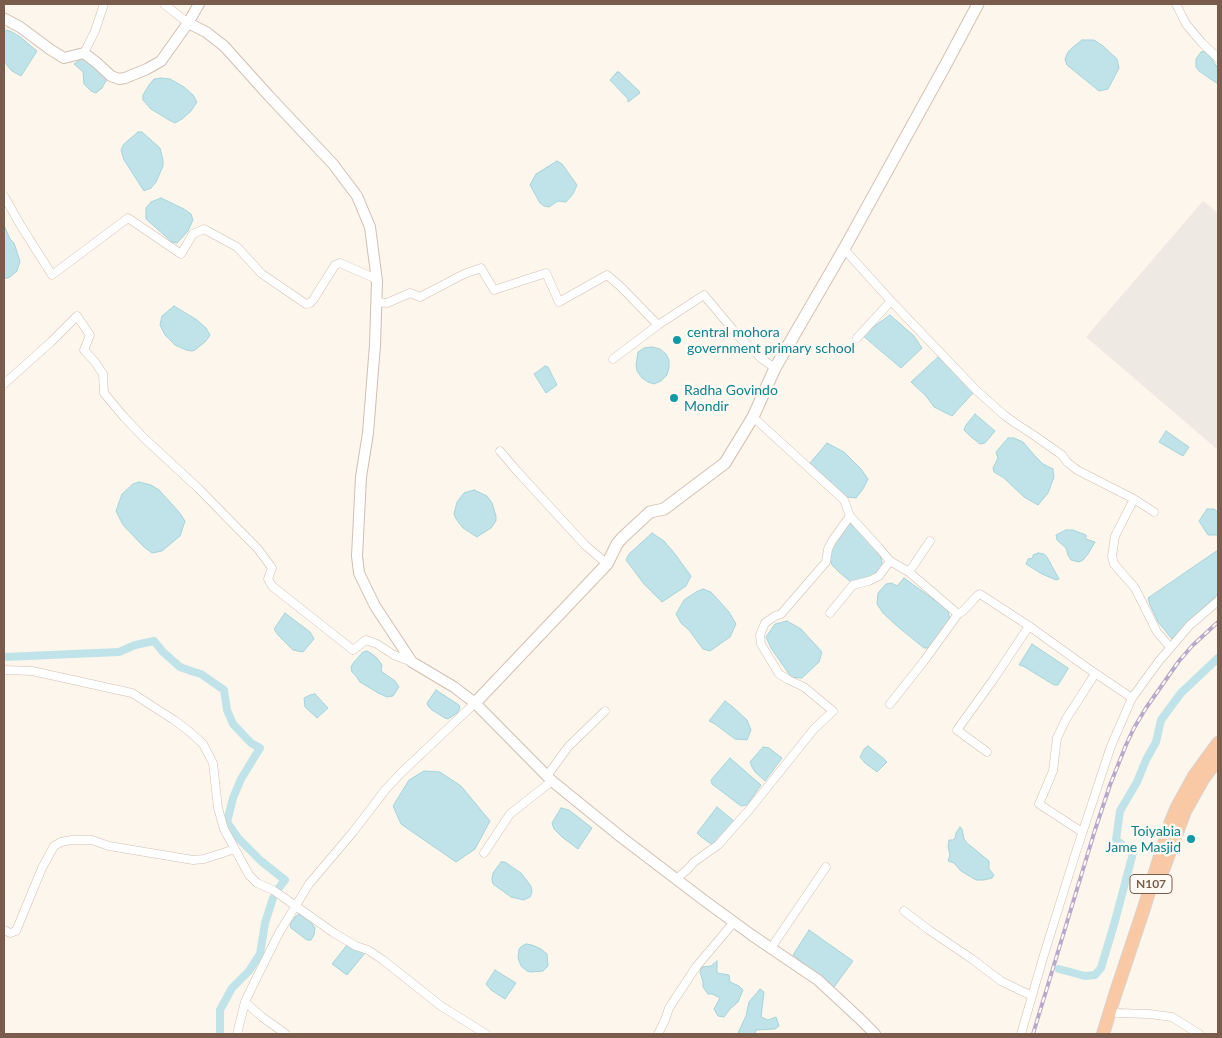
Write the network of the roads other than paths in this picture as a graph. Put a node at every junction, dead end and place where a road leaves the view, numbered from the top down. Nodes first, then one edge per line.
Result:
1 (104, 4) edge
2 (164, 4) edge
3 (199, 4) edge
4 (1176, 4) edge
5 (976, 6) edge
6 (4, 20) edge
7 (188, 23) junction
8 (84, 53) junction
9 (1218, 58) edge
10 (4, 196) edge
11 (844, 249) junction
12 (377, 281) junction
13 (891, 301) junction
14 (376, 302) junction
15 (658, 325) junction
16 (857, 338) dead end
17 (613, 359) dead end
18 (775, 368) junction
19 (4, 384) edge
20 (753, 417) junction
21 (500, 451) dead end
22 (1134, 499) junction
23 (1154, 512) dead end
24 (850, 516) junction
25 (930, 541) dead end
26 (890, 561) junction
27 (607, 564) junction
28 (909, 572) junction
29 (1218, 601) edge
30 (830, 613) dead end
31 (958, 614) junction
32 (1029, 626) junction
33 (1170, 647) junction
34 (412, 662) junction
35 (4, 670) edge
36 (1096, 674) junction
37 (1132, 698) junction
38 (475, 703) junction
39 (890, 704) dead end
40 (605, 711) dead end
41 (1218, 743) edge
42 (987, 752) dead end
43 (1218, 759) edge
44 (549, 779) junction
45 (1082, 832) junction
46 (235, 848) junction
47 (484, 853) dead end
48 (826, 867) dead end
49 (676, 879) junction
50 (295, 906) junction
51 (904, 911) dead end
52 (734, 922) junction
53 (4, 930) edge
54 (771, 948) junction
55 (1032, 996) junction
56 (245, 1002) junction
57 (1114, 1012) junction
58 (236, 1034) edge
59 (286, 1034) edge
60 (486, 1034) edge
61 (658, 1034) edge
62 (875, 1034) edge
63 (1021, 1034) edge
64 (1103, 1034) edge
65 (1112, 1034) edge
66 (1199, 1034) edge

1 - 8 street
2 - 7 street
3 - 7 street
4 - 9 street
5 - 11 main road
6 - 8 street
7 - 8 street
7 - 12 street
10 - 12 street
11 - 13 street
11 - 18 main road
12 - 14 street
13 - 16 street
13 - 22 street
14 - 15 street
14 - 34 street
15 - 17 street
15 - 18 street
18 - 20 main road
19 - 34 street
20 - 24 street
20 - 27 main road
21 - 27 street
22 - 23 street
22 - 33 street
24 - 26 street
24 - 49 street
25 - 28 street
26 - 28 street
26 - 30 street
27 - 38 main road
28 - 31 street
29 - 33 street
31 - 32 street
31 - 39 street
32 - 36 street
32 - 42 street
33 - 37 street
34 - 38 street
35 - 46 street
36 - 37 street
36 - 45 street
37 - 45 street
38 - 44 street
38 - 50 street
40 - 44 street
41 - 57 highway, N107
43 - 57 highway, N107
44 - 47 street
44 - 49 street
45 - 55 street
46 - 50 street
46 - 53 street
48 - 54 street
49 - 52 street
50 - 56 street
50 - 60 street
51 - 55 street
52 - 54 street
52 - 61 street
54 - 62 street
55 - 63 street
56 - 58 street
56 - 59 street
57 - 64 highway, N107
57 - 65 highway, N107
57 - 66 street

